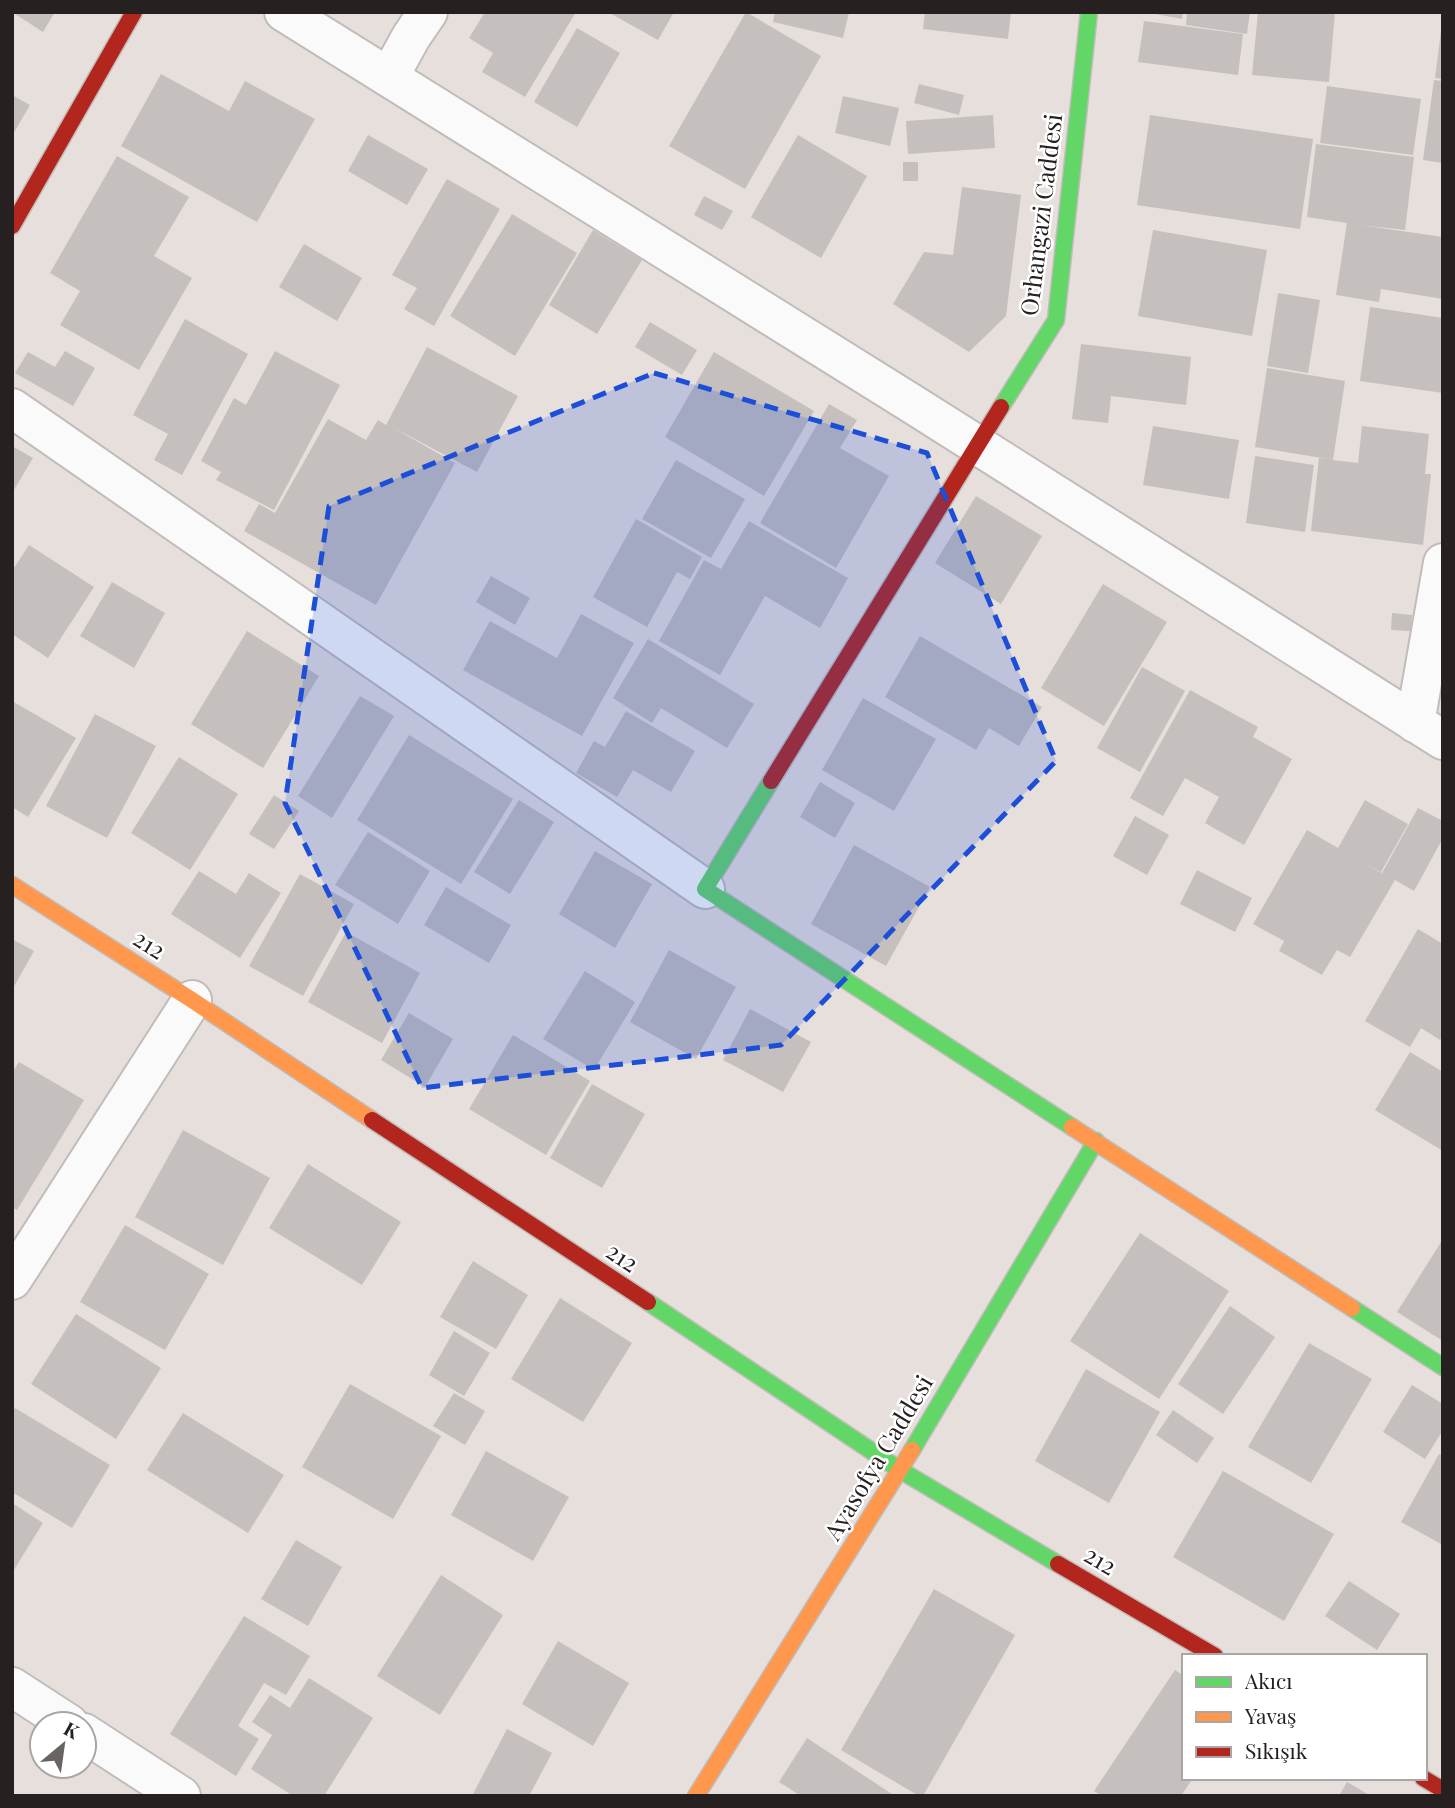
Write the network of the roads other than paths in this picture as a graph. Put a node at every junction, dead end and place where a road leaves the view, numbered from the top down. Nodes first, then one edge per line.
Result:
1 (134, 12) edge
2 (284, 12) edge
3 (428, 12) edge
4 (1089, 12) edge
5 (389, 77) junction
6 (12, 226) edge
7 (12, 408) edge
8 (979, 446) junction
9 (1443, 563) edge
10 (1429, 731) edge
11 (12, 885) edge
12 (705, 889) junction
13 (192, 1000) junction
14 (1096, 1141) junction
15 (15, 1267) edge
16 (1443, 1367) edge
17 (900, 1470) junction
18 (1213, 1654) edge
19 (12, 1687) edge
20 (47, 1710) edge
21 (98, 1742) edge
22 (1426, 1780) edge
23 (1443, 1790) edge
24 (181, 1796) edge
25 (696, 1796) edge

1 - 6 street
2 - 5 street
3 - 5 street
4 - 8 street, Orhangazi Caddesi
5 - 8 street
7 - 12 street
8 - 10 street
8 - 12 street, Orhangazi Caddesi
9 - 10 street
11 - 13 street, 212
12 - 14 street
13 - 15 street
13 - 17 street, 212
14 - 16 street
14 - 17 street, Ayasofya Caddesi
17 - 18 street, 212
17 - 25 street, Ayasofya Caddesi
19 - 20 street
21 - 24 street
22 - 23 street

